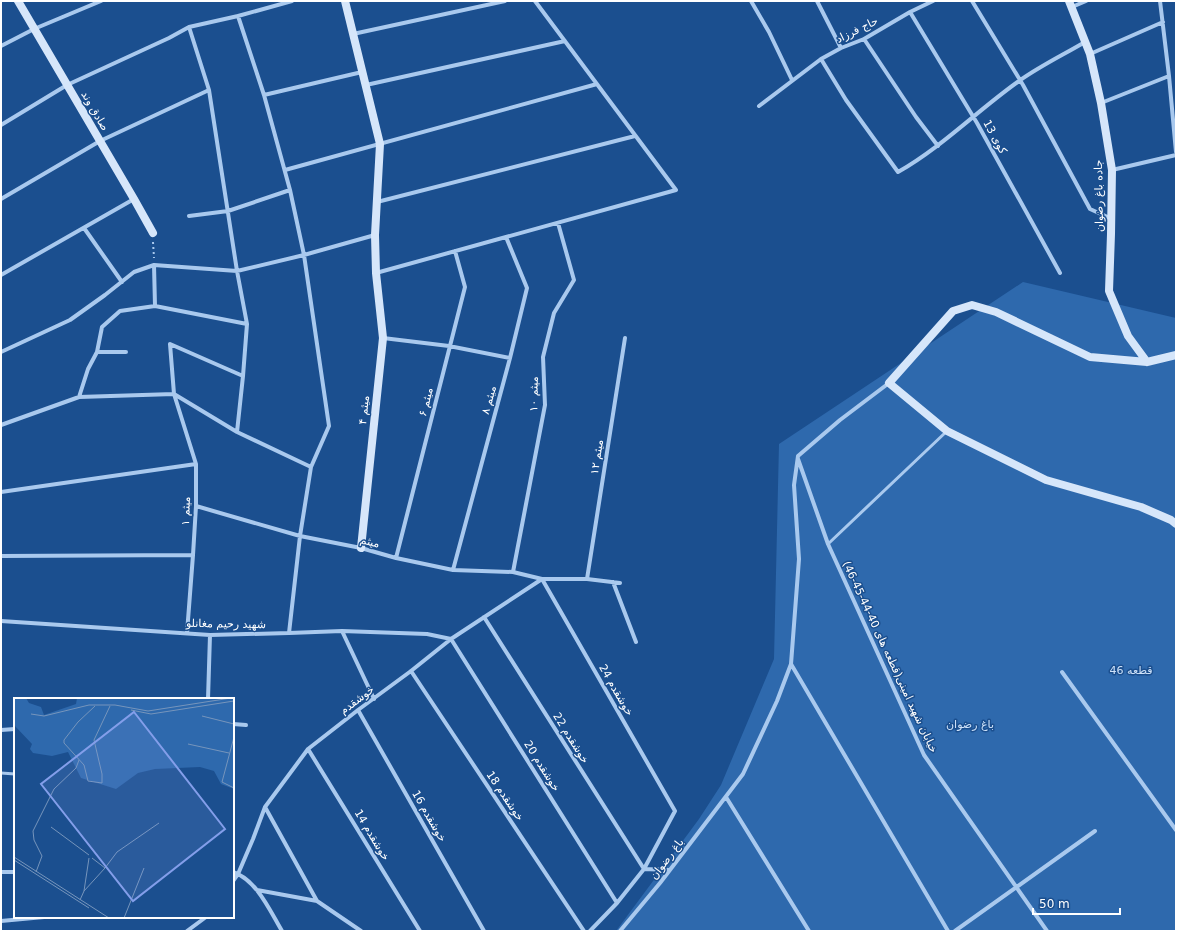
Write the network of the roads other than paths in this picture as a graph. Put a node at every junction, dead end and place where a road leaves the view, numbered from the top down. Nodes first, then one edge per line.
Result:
1 (18, 1) edge
2 (100, 1) edge
3 (292, 1) edge
4 (345, 1) edge
5 (504, 1) edge
6 (535, 1) edge
7 (751, 1) edge
8 (816, 1) edge
9 (933, 1) edge
10 (972, 1) edge
11 (1086, 1) edge
12 (1160, 1) edge
13 (1070, 4) edge
14 (910, 12) junction
15 (238, 16) junction
16 (1163, 22) junction
17 (189, 27) junction
18 (34, 29) junction
19 (353, 35) junction
20 (864, 38) junction
21 (565, 41) junction
22 (1085, 42) junction
23 (1, 46) edge
24 (841, 48) junction
25 (1090, 54) junction
26 (821, 59) junction
27 (362, 72) junction
28 (1169, 76) junction
29 (792, 80) junction
30 (1020, 80) junction
31 (597, 84) junction
32 (67, 85) junction
33 (365, 85) junction
34 (209, 90) junction
35 (264, 95) junction
36 (1101, 103) junction
37 (759, 106) dead end
38 (973, 116) junction
39 (1, 125) edge
40 (636, 136) junction
41 (100, 141) junction
42 (380, 144) junction
43 (938, 146) junction
44 (1176, 152) edge
45 (1176, 155) edge
46 (286, 170) junction
47 (1112, 170) junction
48 (290, 190) junction
49 (1, 198) edge
50 (134, 199) junction
51 (378, 202) junction
52 (228, 211) junction
53 (189, 216) dead end
54 (1112, 219) junction
55 (558, 223) junction
56 (84, 228) junction
57 (153, 233) road end
58 (375, 235) junction
59 (506, 237) junction
60 (455, 251) junction
61 (304, 255) junction
62 (154, 264) junction
63 (237, 271) junction
64 (376, 273) junction
65 (1060, 273) dead end
66 (1, 275) edge
67 (122, 282) junction
68 (155, 306) junction
69 (247, 324) junction
70 (383, 338) junction
71 (625, 338) dead end
72 (449, 346) junction
73 (1, 352) edge
74 (97, 352) junction
75 (126, 352) dead end
76 (1176, 355) edge
77 (510, 358) junction
78 (1147, 362) junction
79 (243, 376) junction
80 (889, 383) junction
81 (174, 394) junction
82 (79, 397) junction
83 (1, 425) edge
84 (947, 431) junction
85 (237, 432) junction
86 (798, 456) junction
87 (196, 464) junction
88 (311, 467) junction
89 (1, 492) edge
90 (196, 506) junction
91 (1176, 524) edge
92 (300, 536) junction
93 (828, 544) junction
94 (361, 548) junction
95 (193, 555) junction
96 (1, 556) edge
97 (396, 558) junction
98 (453, 570) junction
99 (513, 572) junction
100 (542, 579) junction
101 (587, 579) junction
102 (612, 582) junction
103 (620, 583) dead end
104 (484, 617) junction
105 (1, 621) edge
106 (342, 631) junction
107 (187, 633) junction
108 (290, 633) junction
109 (210, 635) junction
110 (451, 639) junction
111 (636, 642) dead end
112 (791, 664) junction
113 (411, 671) junction
114 (1062, 672) dead end
115 (208, 698) edge
116 (374, 699) junction
117 (358, 710) junction
118 (234, 724) edge
119 (246, 724) dead end
120 (14, 729) edge
121 (1, 730) edge
122 (308, 749) junction
123 (1, 774) edge
124 (14, 774) edge
125 (726, 797) junction
126 (265, 807) junction
127 (1176, 830) edge
128 (1095, 831) dead end
129 (644, 869) junction
130 (670, 870) junction
131 (1, 872) edge
132 (14, 872) edge
133 (234, 872) edge
134 (238, 874) junction
135 (234, 880) edge
136 (1017, 888) junction
137 (257, 890) junction
138 (317, 901) junction
139 (618, 903) junction
140 (35, 918) edge
141 (205, 918) edge
142 (1, 922) edge
143 (187, 931) edge
144 (282, 931) edge
145 (361, 931) edge
146 (420, 931) edge
147 (484, 931) edge
148 (584, 931) edge
149 (590, 931) edge
150 (620, 931) edge
151 (809, 931) edge
152 (948, 931) edge
153 (955, 931) edge
154 (1048, 931) edge

1 - 18 street, صادق وند
2 - 18 street
3 - 15 street
4 - 19 street, ۴ میثم
5 - 19 street
6 - 21 street
7 - 29 street
8 - 24 street
9 - 14 street, حاج فرزاد
10 - 30 street
11 - 13 street
12 - 16 street
13 - 22 street, جاده باغ رضوان
14 - 20 street, حاج فرزاد
14 - 38 street, کوی 13
15 - 17 street
15 - 35 street
16 - 25 street
16 - 28 street
17 - 32 street
17 - 34 street
18 - 23 street
18 - 32 street, صادق وند
19 - 27 street, ۴ میثم
20 - 24 street, حاج فرزاد
20 - 43 street
21 - 31 street
21 - 33 street
22 - 25 street, جاده باغ رضوان
22 - 30 street
24 - 26 street, حاج فرزاد
25 - 36 street, جاده باغ رضوان
26 - 29 street, حاج فرزاد
26 - 43 street
27 - 33 street, ۴ میثم
27 - 35 street
28 - 36 street
28 - 44 street
29 - 37 street, حاج فرزاد
30 - 38 street
30 - 54 street
31 - 40 street
31 - 42 street
32 - 39 street
32 - 41 street, صادق وند
33 - 42 street, ۴ میثم
34 - 41 street
34 - 52 street
35 - 46 street
36 - 47 street, جاده باغ رضوان
38 - 43 street
38 - 65 street, کوی 13
40 - 51 street
40 - 55 street
41 - 49 street
41 - 50 street, صادق وند
42 - 46 street
42 - 51 street, ۴ میثم
45 - 47 street
46 - 48 street
47 - 54 street, جاده باغ رضوان
48 - 52 street
48 - 61 street
50 - 56 street
50 - 57 street, صادق وند
51 - 58 street, ۴ میثم
52 - 53 street
52 - 63 street
54 - 78 street, جاده باغ رضوان
55 - 59 street
55 - 99 street, ۱۰ میثم
56 - 66 street
56 - 67 street
58 - 61 street
58 - 64 street, ۴ میثم
59 - 60 street
59 - 77 street, ۸ میثم
60 - 64 street
60 - 72 street, ۶ میثم
61 - 63 street
61 - 88 street
62 - 63 street
62 - 67 street
62 - 68 street
63 - 69 street
64 - 70 street, ۴ میثم
67 - 73 street
68 - 69 street
68 - 74 street
69 - 79 street
70 - 72 street
70 - 94 street, ۴ میثم
71 - 101 street, ۱۲ میثم
72 - 77 street
72 - 97 street, ۶ میثم
74 - 75 street
74 - 82 street
76 - 78 street
77 - 98 street, ۸ میثم
78 - 80 street
79 - 81 street, ۱ میثم
79 - 85 street
80 - 84 street
80 - 86 street
81 - 82 street
81 - 85 street
81 - 87 street, ۱ میثم
82 - 83 street
84 - 91 street
84 - 93 lane
85 - 88 street
86 - 93 street, خیابان شهید امینی(قطعه های 40-44-45-46)
86 - 112 street, باغ رضوان
87 - 89 street
87 - 90 street, ۱ میثم
88 - 92 street
90 - 92 street, میثم
90 - 95 street, ۱ میثم
92 - 94 street, میثم
92 - 108 street
93 - 136 street, خیابان شهید امینی(قطعه های 40-44-45-46)
94 - 97 street, میثم
95 - 96 street
95 - 107 street, ۱ میثم
97 - 98 street, میثم
98 - 99 street, میثم
99 - 100 street, میثم
100 - 101 street, میثم
100 - 104 street, خوشقدم
100 - 129 street, خوشقدم 24
101 - 102 street, میثم
102 - 103 street, میثم
102 - 111 street
104 - 110 street, خوشقدم
104 - 129 street, خوشقدم 22
105 - 107 street, شهید رحیم مغانلو
106 - 108 street, شهید رحیم مغانلو
106 - 110 street, شهید رحیم مغانلو
106 - 116 street
107 - 109 street, شهید رحیم مغانلو
108 - 109 street, شهید رحیم مغانلو
109 - 115 street
110 - 113 street, خوشقدم
110 - 139 street, خوشقدم 20
112 - 125 street, باغ رضوان
112 - 152 street
113 - 116 street, خوشقدم
113 - 148 street, خوشقدم 18
114 - 127 street
116 - 117 street, خوشقدم
117 - 122 street, خوشقدم
117 - 147 street, خوشقدم 16
118 - 119 street
120 - 121 street
122 - 126 street, خوشقدم
122 - 146 street, خوشقدم 14
123 - 124 lane
125 - 130 street, باغ رضوان
125 - 151 street
126 - 134 street, خوشقدم
126 - 138 street
128 - 136 street
129 - 130 street
129 - 139 street
130 - 150 street, باغ رضوان
131 - 132 street
133 - 134 street
134 - 135 street, خوشقدم
134 - 137 street
136 - 153 street
136 - 154 street, خیابان شهید امینی(قطعه های 40-44-45-46)
137 - 138 street
137 - 144 street
138 - 145 street
139 - 149 street
140 - 142 street
141 - 143 street

